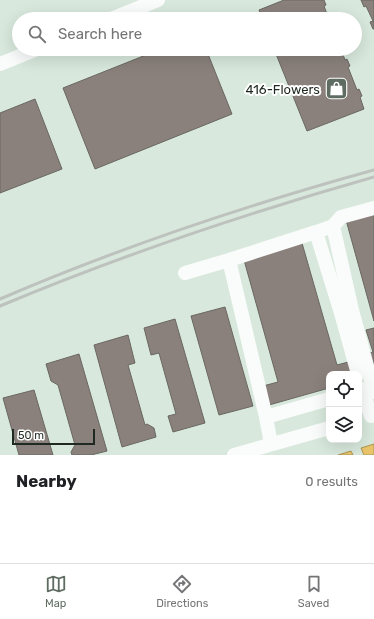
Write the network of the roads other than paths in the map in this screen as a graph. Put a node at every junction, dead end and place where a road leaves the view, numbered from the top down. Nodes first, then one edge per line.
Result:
1 (158, 0) edge
2 (128, 12) edge
3 (20, 56) edge
4 (0, 64) edge
5 (374, 208) edge
6 (333, 226) junction
7 (316, 232) junction
8 (229, 260) junction
9 (185, 273) dead end
10 (346, 311) junction
11 (357, 371) edge
12 (368, 390) edge
13 (326, 400) edge
14 (266, 417) junction
15 (368, 417) edge
16 (326, 429) edge
17 (271, 444) junction
18 (235, 455) edge

1 - 2 street
3 - 4 street
5 - 6 street
6 - 7 street
6 - 10 street
7 - 8 street
7 - 10 street
8 - 9 street
8 - 14 street
10 - 11 street
10 - 12 street
12 - 15 street
13 - 14 street
14 - 17 street
16 - 17 street
17 - 18 street

